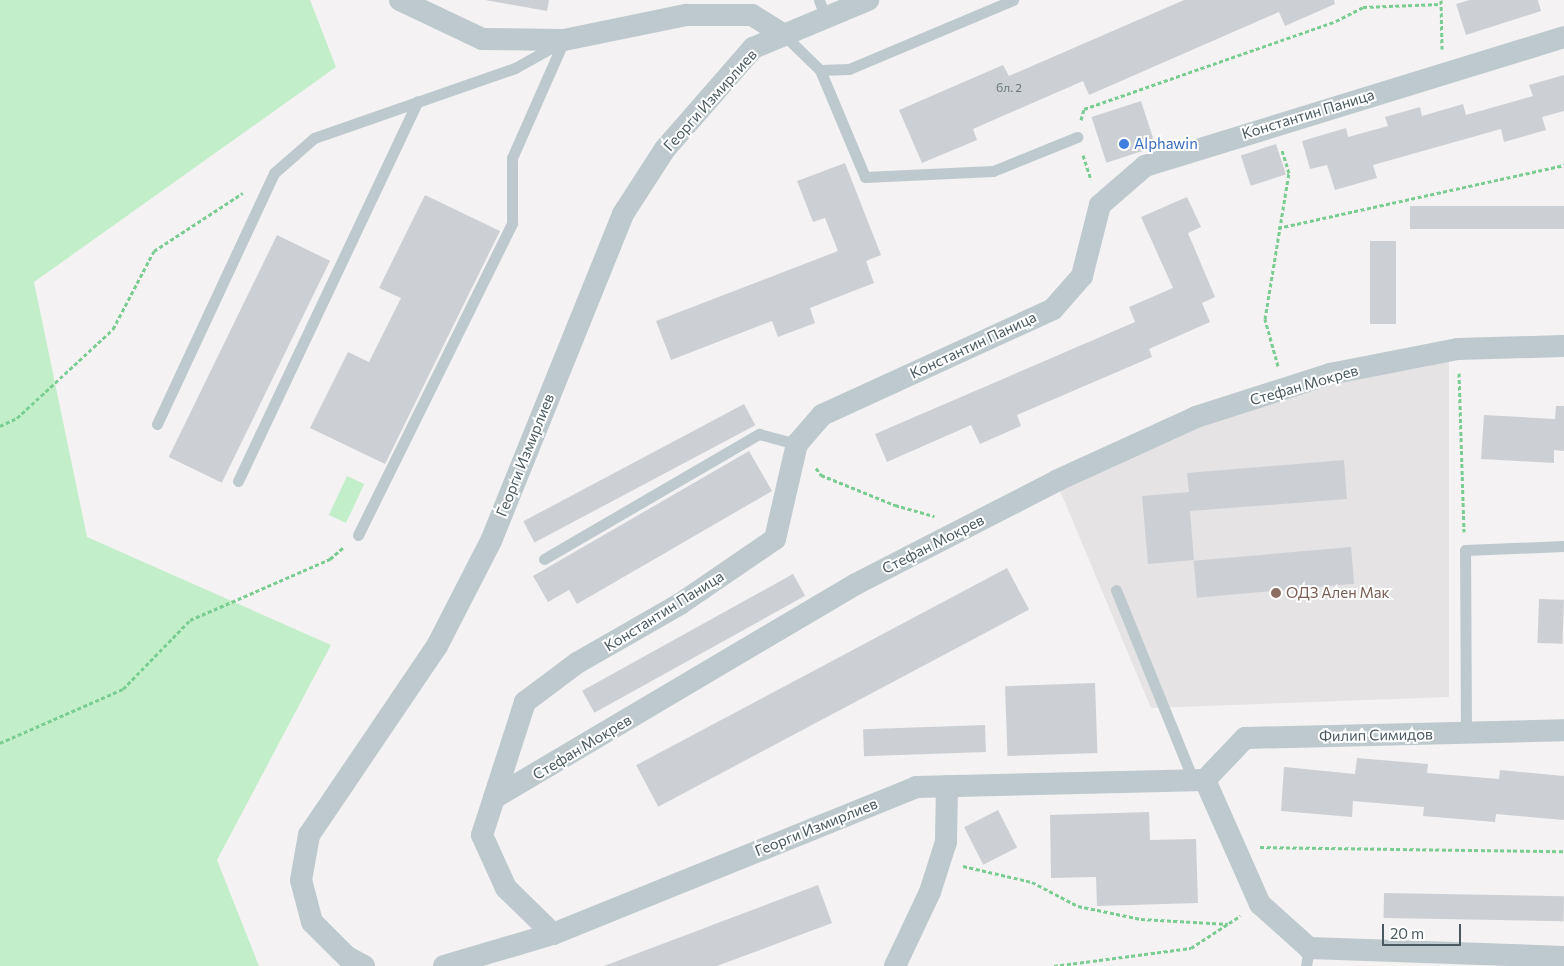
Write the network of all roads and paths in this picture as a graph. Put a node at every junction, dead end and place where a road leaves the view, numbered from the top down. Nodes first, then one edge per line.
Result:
1 (400, 0) edge
2 (868, 0) edge
3 (1013, 0) edge
4 (1441, 2) edge
5 (684, 7) edge
6 (823, 9) edge
7 (784, 35) junction
8 (1564, 37) edge
9 (564, 40) junction
10 (820, 70) junction
11 (1442, 74) junction
12 (418, 101) junction
13 (1274, 123) junction
14 (1077, 137) junction
15 (1564, 166) edge
16 (274, 173) junction
17 (1100, 205) junction
18 (1278, 228) junction
19 (1564, 346) edge
20 (1458, 350) junction
21 (1285, 388) junction
22 (157, 424) dead end
23 (0, 426) edge
24 (797, 444) junction
25 (238, 481) dead end
26 (970, 525) junction
27 (358, 535) joint
28 (1564, 546) edge
29 (1465, 550) junction
30 (544, 559) dead end
31 (1116, 590) dead end
32 (1564, 730) edge
33 (1466, 733) junction
34 (0, 743) edge
35 (1199, 780) junction
36 (947, 786) junction
37 (494, 798) junction
38 (1234, 847) junction
39 (1564, 852) edge
40 (940, 861) junction
41 (1260, 904) junction
42 (1228, 924) junction
43 (553, 934) junction
44 (1307, 957) edge
45 (1564, 957) edge
46 (1489, 962) edge
47 (364, 966) edge
48 (444, 966) edge
49 (895, 966) edge
50 (1054, 966) edge

1 - 9 street
2 - 6 street, Георги Измирлиев
3 - 10 lane
4 - 11 path
4 - 14 path
5 - 7 street
5 - 9 street
6 - 7 street, Георги Измирлиев
7 - 10 lane
7 - 47 street, Георги Измирлиев
8 - 11 street, Константин Паница
9 - 12 lane
9 - 27 lane
10 - 14 lane
11 - 13 street, Константин Паница
12 - 16 lane
12 - 25 lane
13 - 17 street, Константин Паница
13 - 18 path
14 - 17 path
15 - 18 path
16 - 22 lane
16 - 23 path
17 - 24 street, Константин Паница
18 - 21 path
19 - 20 street, Стефан Мокрев
20 - 21 street, Стефан Мокрев
20 - 29 path
21 - 26 street, Стефан Мокрев
24 - 26 path
24 - 30 lane
24 - 37 street, Константин Паница
26 - 37 street, Стефан Мокрев
27 - 34 path
28 - 29 lane
29 - 33 lane
31 - 35 lane
32 - 33 street, Филип Симидов
33 - 35 street, Филип Симидов
35 - 36 street, Георги Измирлиев
35 - 38 street
36 - 40 street
36 - 43 street, Георги Измирлиев
37 - 43 street
38 - 39 path
38 - 41 street
40 - 42 path
40 - 49 street
41 - 42 path
41 - 44 street
42 - 50 path
43 - 48 street, Георги Измирлиев
44 - 46 street
45 - 46 street

